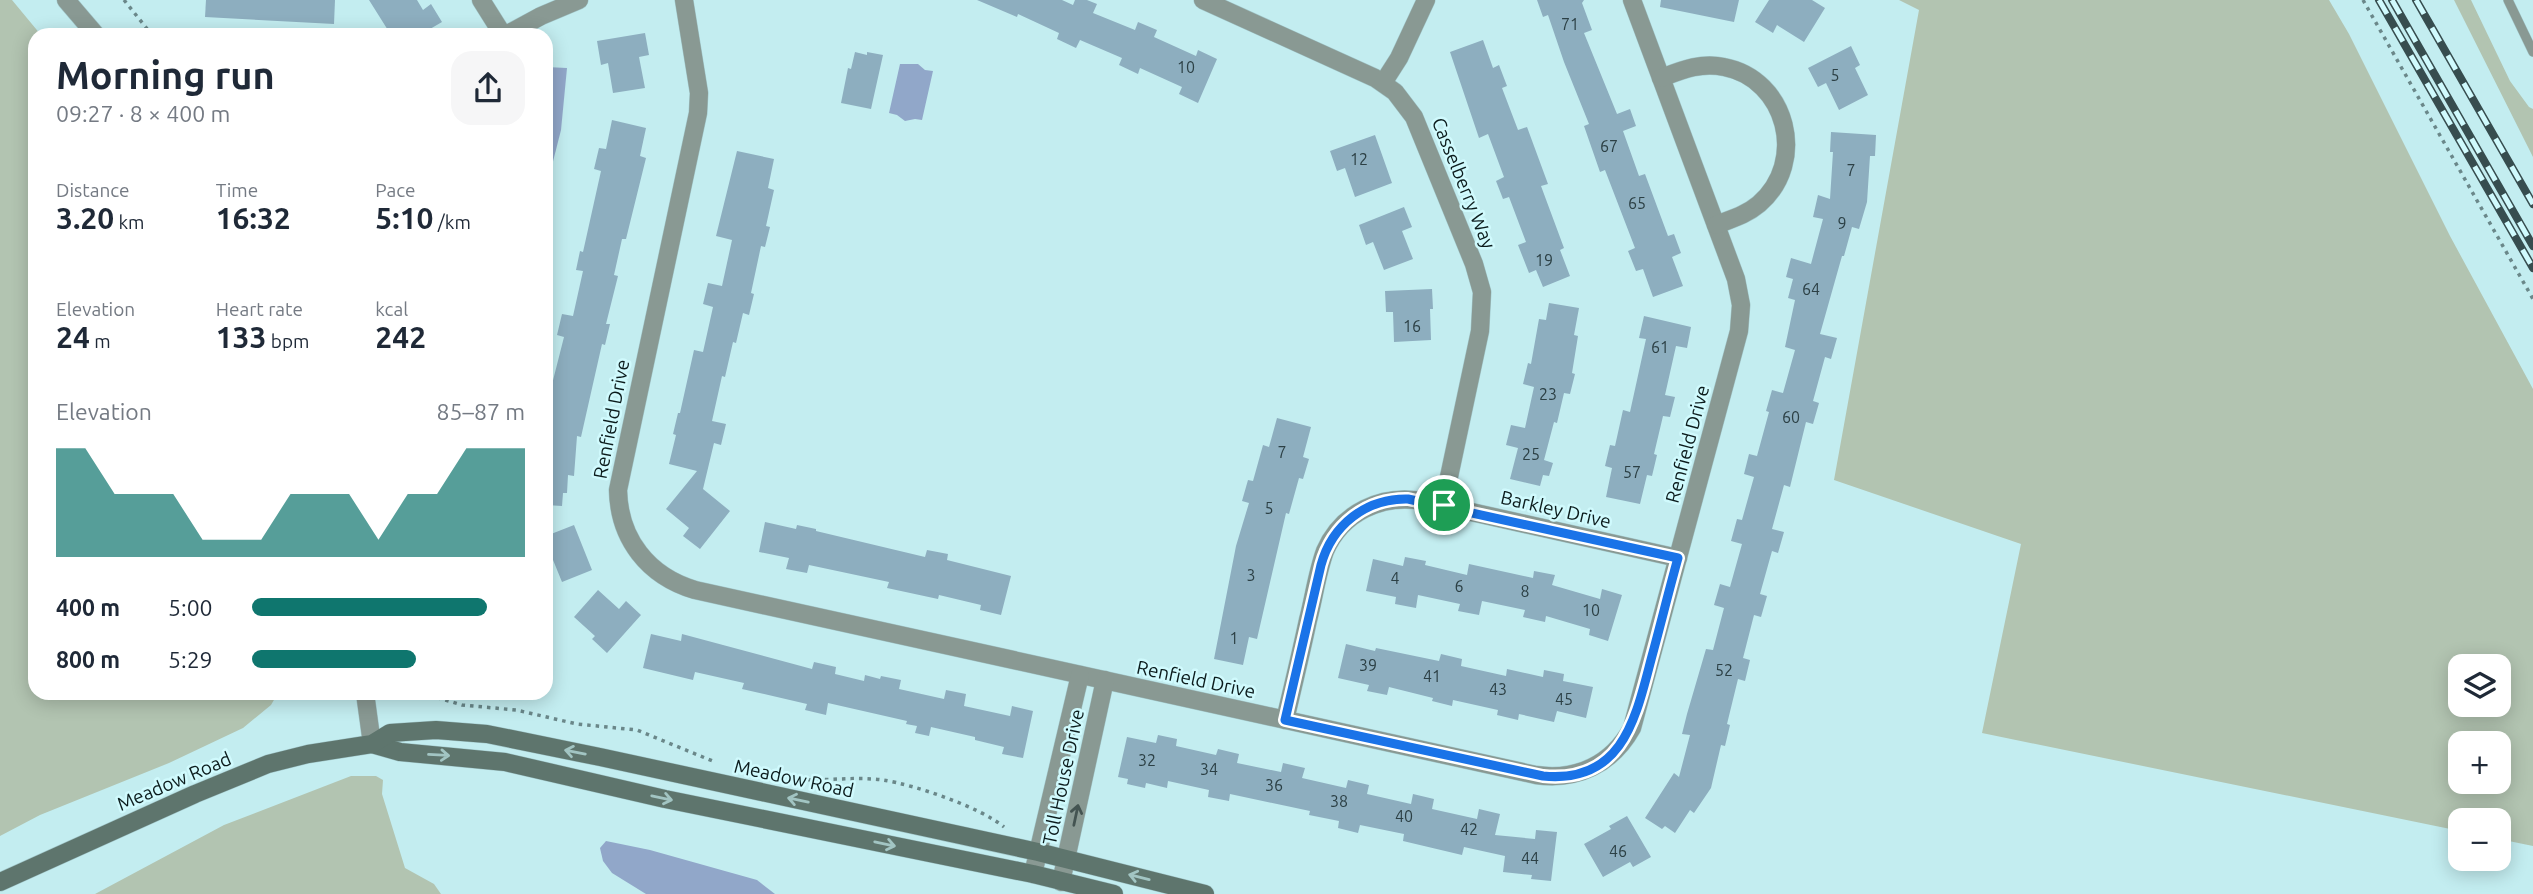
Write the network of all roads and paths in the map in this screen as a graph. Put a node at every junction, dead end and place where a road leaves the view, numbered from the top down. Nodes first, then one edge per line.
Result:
1 (66, 0) edge
2 (124, 0) edge
3 (481, 0) edge
4 (579, 0) edge
5 (684, 0) edge
6 (1203, 0) edge
7 (1426, 0) edge
8 (1632, 0) edge
9 (2363, 0) edge
10 (2512, 1) edge
11 (90, 28) edge
12 (146, 28) edge
13 (499, 28) edge
14 (518, 28) edge
15 (2533, 51) edge
16 (1661, 78) junction
17 (1383, 83) junction
18 (1716, 225) junction
19 (2533, 299) edge
20 (1444, 505) junction
21 (1678, 558) junction
22 (1080, 675) junction
23 (1105, 680) junction
24 (366, 700) edge
25 (445, 700) edge
26 (1285, 720) junction
27 (372, 744) junction
28 (723, 765) dead end
29 (788, 778) dead end
30 (1014, 831) dead end
31 (1038, 852) junction
32 (1066, 859) junction
33 (1033, 874) junction
34 (0, 882) edge
35 (1061, 882) junction
36 (1114, 894) edge
37 (1205, 894) edge

1 - 11 street
2 - 12 path
3 - 13 street
4 - 14 street
5 - 22 street, Renfield Drive
6 - 17 street, Casselberry Way
7 - 17 street
8 - 16 street, Renfield Drive
9 - 19 path
10 - 15 lane
16 - 18 street, Renfield Drive
16 - 18 street
17 - 20 street, Casselberry Way
18 - 21 street, Renfield Drive
20 - 21 street, Barkley Drive
20 - 26 street, Barkley Drive
21 - 26 street, Renfield Drive
22 - 23 street, Renfield Drive
22 - 31 street, Toll House Drive
23 - 26 street, Renfield Drive
32 -> 23 street, Toll House Drive
24 - 27 street
25 - 28 path
31 -> 27 street, Meadow Road
27 -> 33 street, Meadow Road
27 - 34 street, Meadow Road
29 - 30 path
31 - 32 street, Meadow Road
31 - 33 street, Toll House Drive
32 - 35 street, Toll House Drive
37 -> 32 street, Meadow Road
33 - 35 street, Meadow Road
35 - 36 street, Meadow Road

